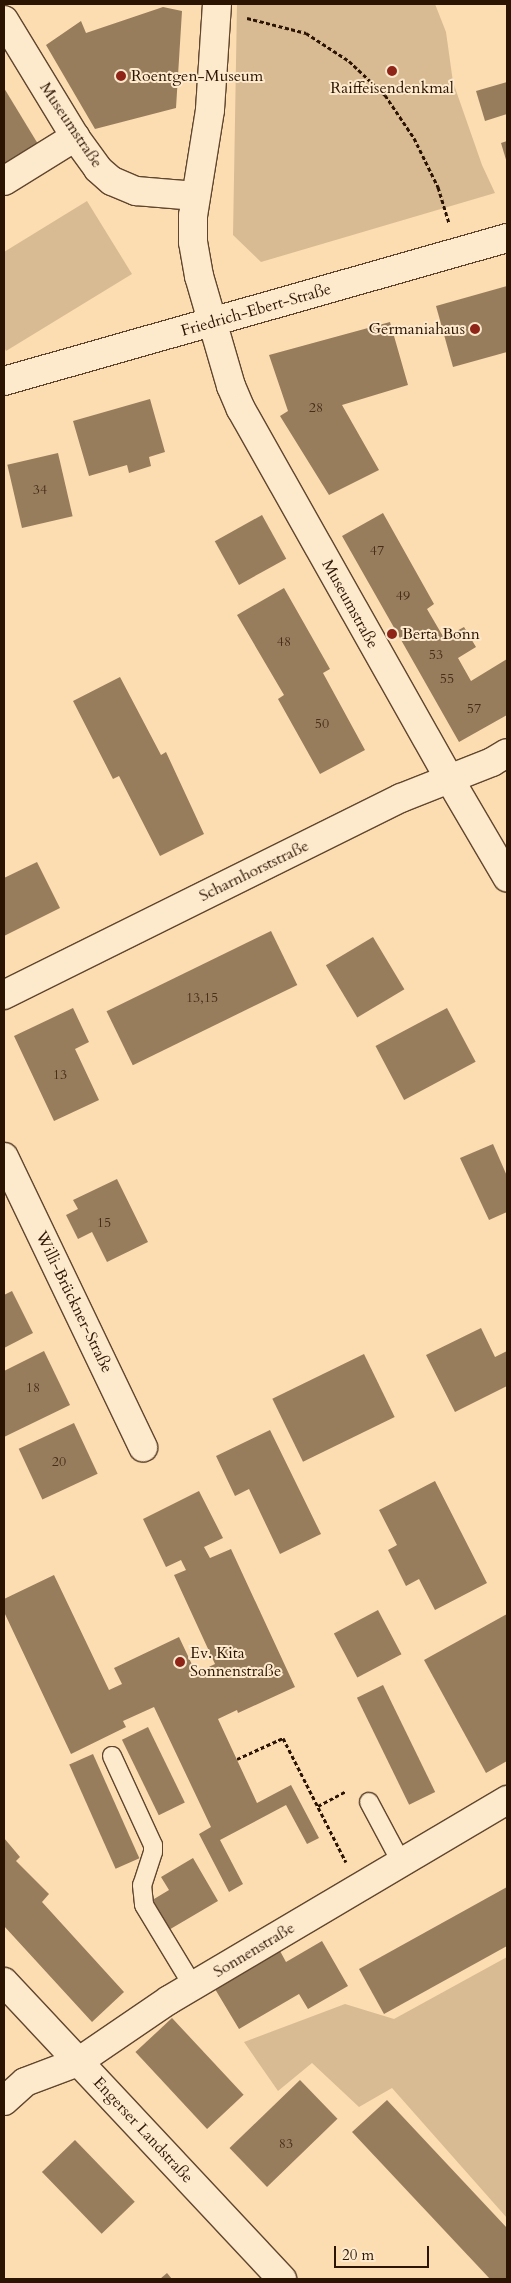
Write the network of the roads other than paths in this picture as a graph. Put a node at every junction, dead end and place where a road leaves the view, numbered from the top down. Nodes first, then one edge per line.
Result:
1 (217, 7) edge
2 (4, 20) edge
3 (75, 137) junction
4 (4, 181) edge
5 (196, 196) junction
6 (507, 238) edge
7 (212, 323) junction
8 (4, 382) edge
9 (507, 752) edge
10 (450, 780) junction
11 (507, 877) edge
12 (4, 995) edge
13 (4, 1157) edge
14 (144, 1447) dead end
15 (112, 1756) dead end
16 (507, 1800) edge
17 (369, 1802) dead end
18 (401, 1862) junction
19 (4, 1982) edge
20 (193, 1986) junction
21 (78, 2062) junction
22 (4, 2102) edge
23 (282, 2279) edge

1 - 5 street, Museumstraße
2 - 3 street, Museumstraße
3 - 4 street
3 - 5 street, Museumstraße
5 - 7 street, Museumstraße
6 - 7 street, Friedrich-Ebert-Straße
7 - 8 street, Friedrich-Ebert-Straße
7 - 10 street, Museumstraße
9 - 10 street, Scharnhorststraße
10 - 11 street, Museumstraße
10 - 12 street, Scharnhorststraße
13 - 14 street, Willi-Brückner-Straße
15 - 20 lane
16 - 18 street, Sonnenstraße
17 - 18 lane
18 - 20 street, Sonnenstraße
19 - 21 street, Engerser Landstraße
20 - 21 street, Sonnenstraße
21 - 22 street, Sonnenstraße
21 - 23 street, Engerser Landstraße

